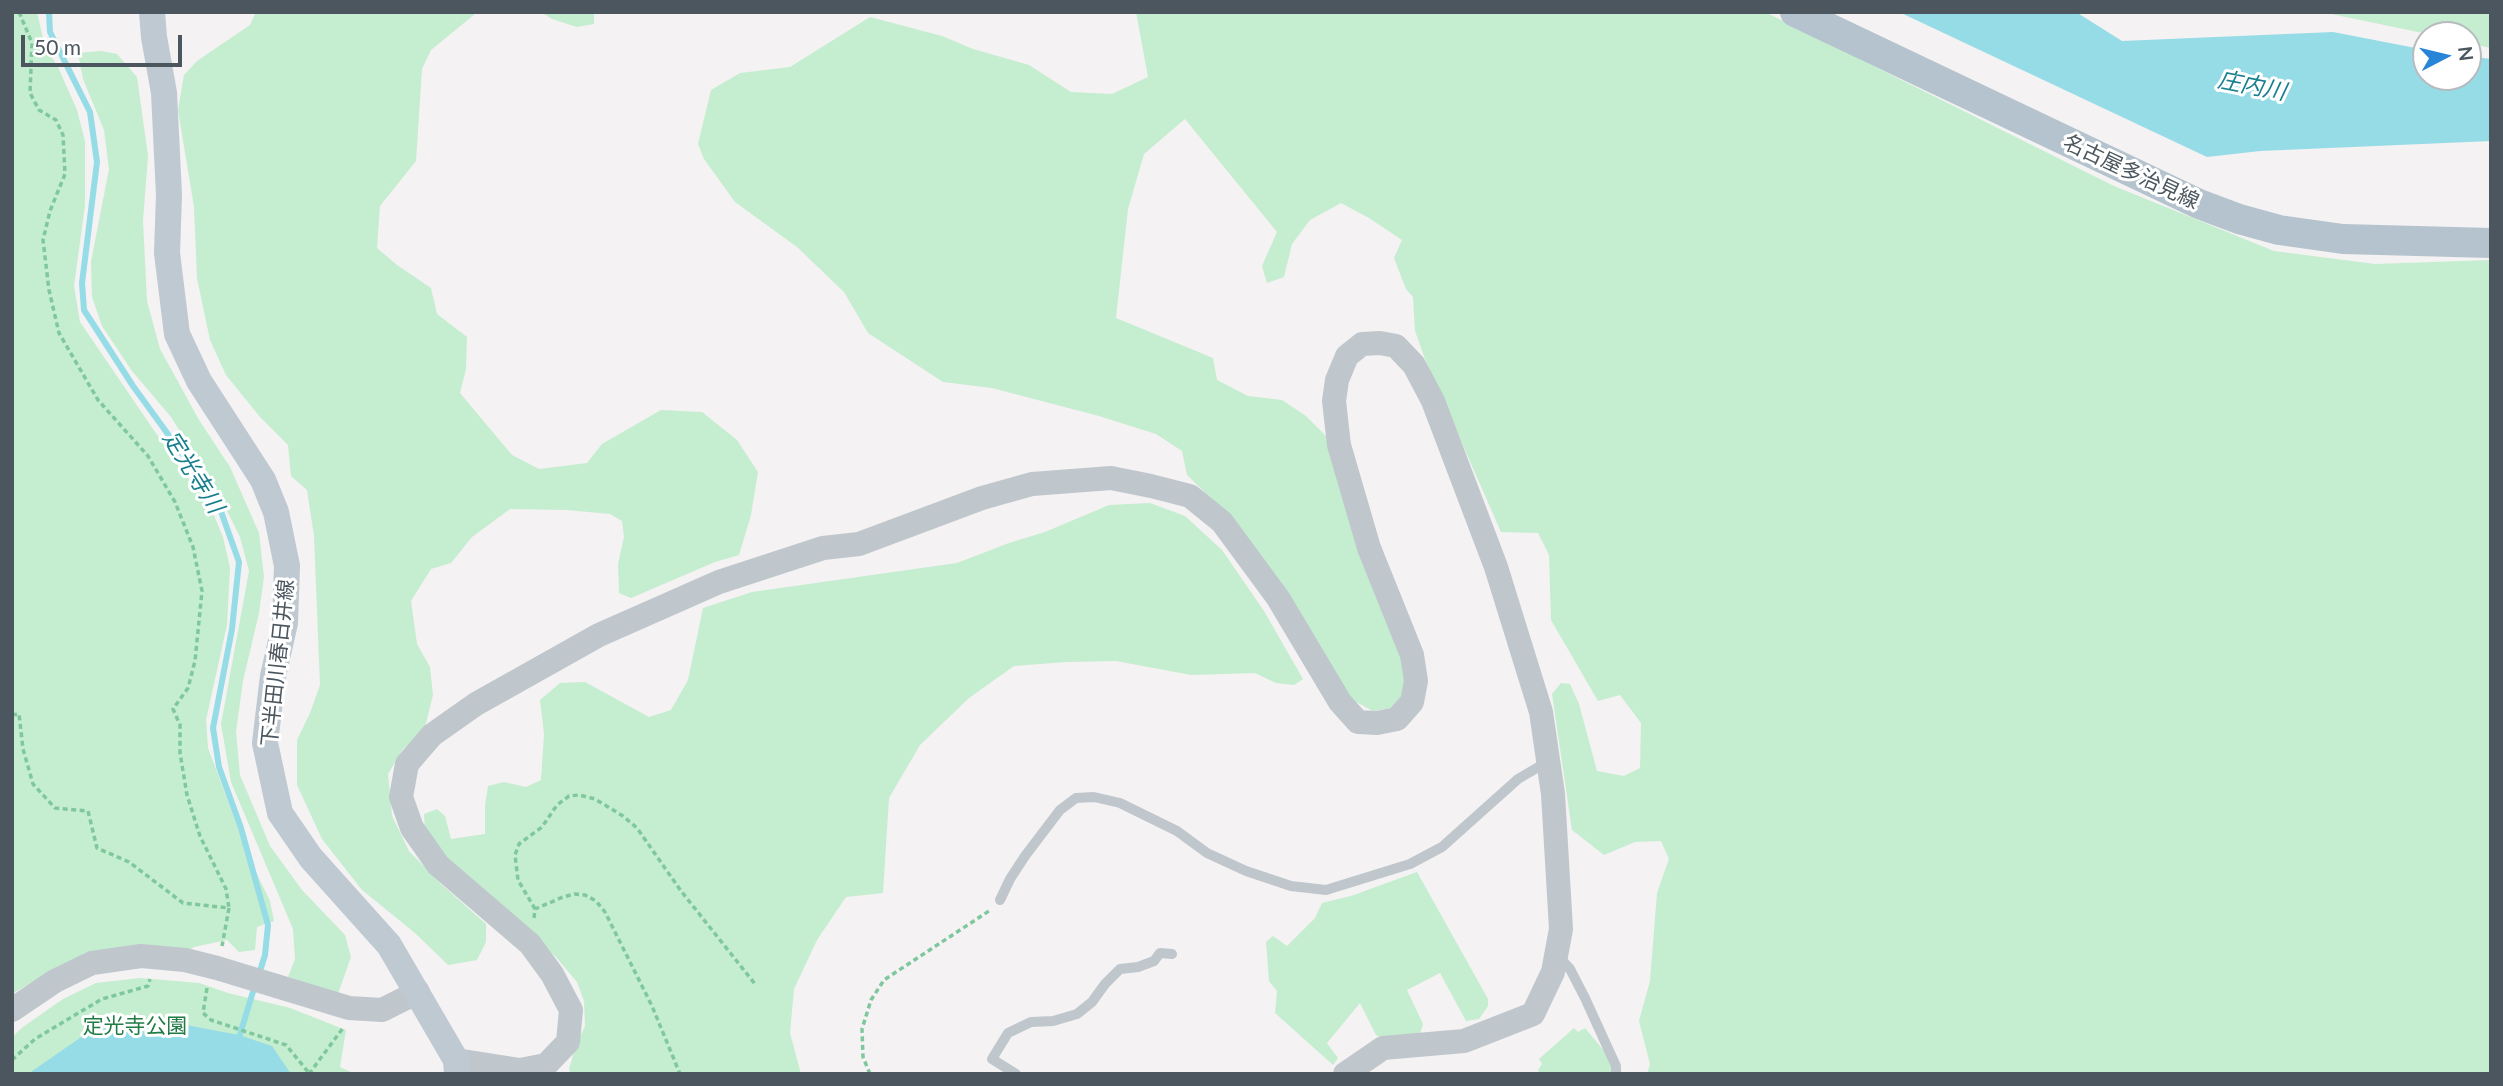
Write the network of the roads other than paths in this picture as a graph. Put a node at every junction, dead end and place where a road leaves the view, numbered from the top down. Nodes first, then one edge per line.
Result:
1 (152, 12) edge
2 (1795, 12) edge
3 (2491, 243) edge
4 (1550, 760) junction
5 (1000, 900) road end
6 (1172, 954) dead end
7 (1556, 954) junction
8 (418, 992) junction
9 (12, 1010) edge
10 (457, 1067) edge
11 (1016, 1074) edge
12 (1345, 1074) edge
13 (1616, 1074) edge

1 - 8 main road, 下半田川春日井線
2 - 3 main road, 名古屋多治見線
4 - 5 lane
4 - 7 street
4 - 10 street
6 - 11 lane
7 - 12 street
7 - 13 lane
8 - 9 street
8 - 10 main road, 下半田川春日井線

